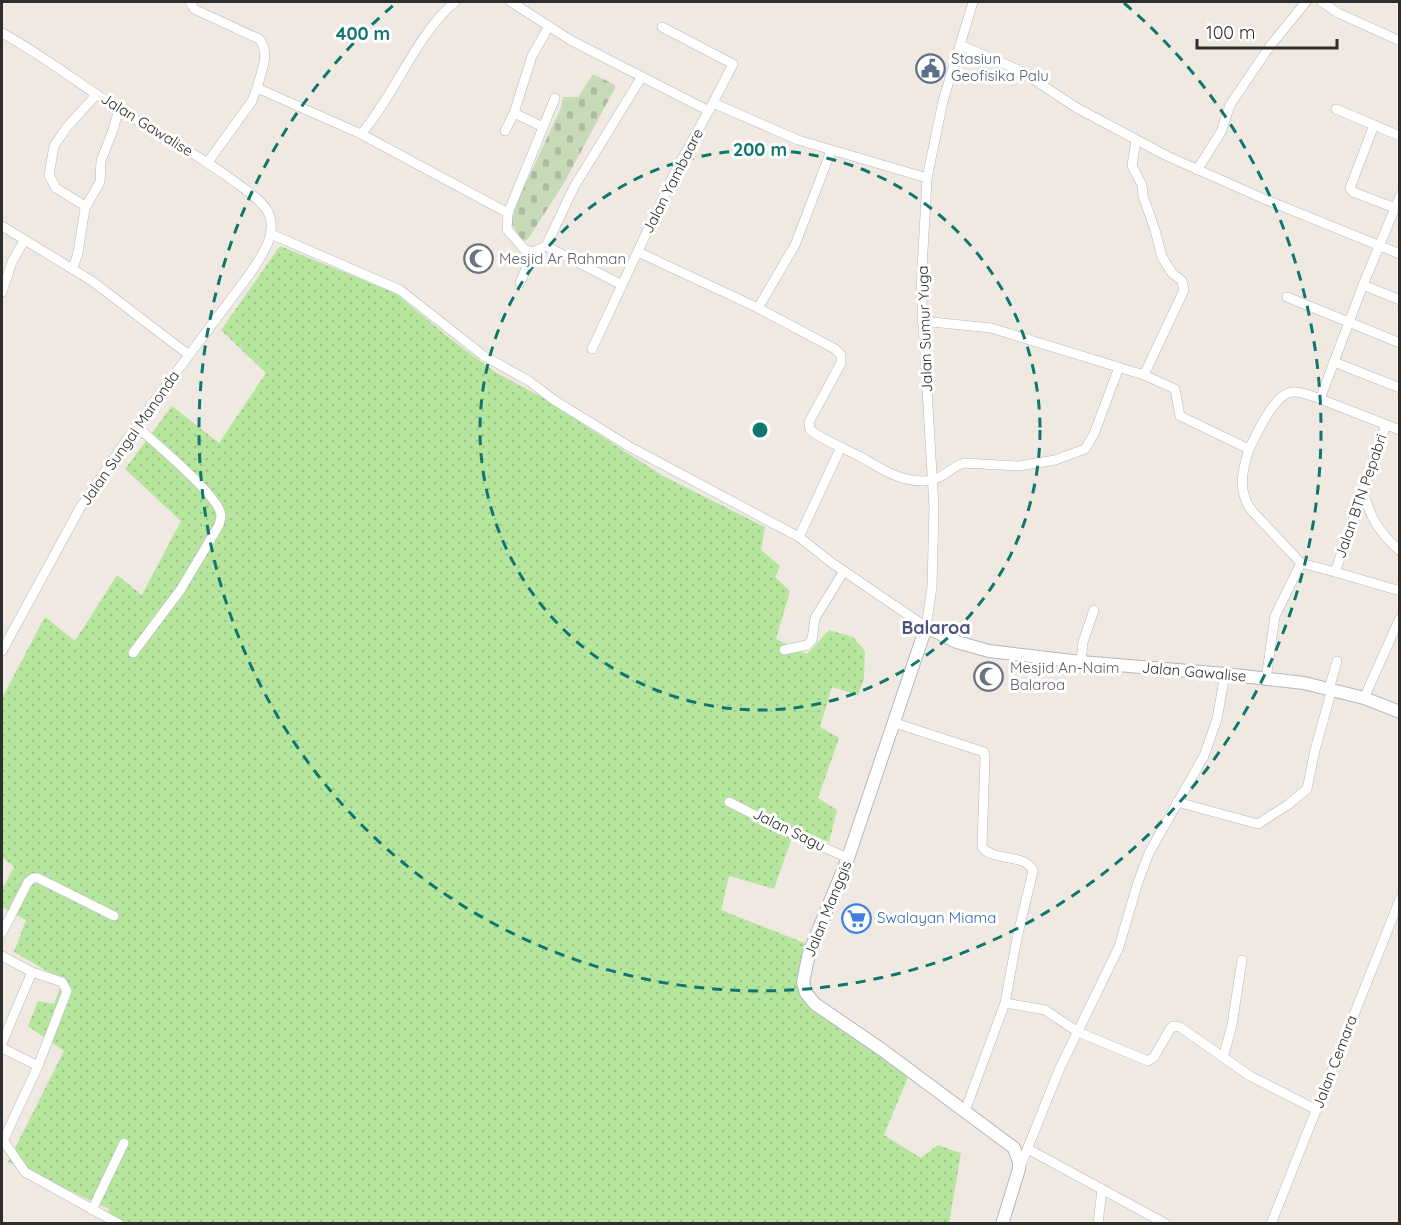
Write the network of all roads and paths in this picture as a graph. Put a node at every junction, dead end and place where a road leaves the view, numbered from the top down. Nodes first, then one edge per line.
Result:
1 (190, 2) edge
2 (455, 2) edge
3 (511, 2) edge
4 (973, 2) edge
5 (1306, 2) edge
6 (1322, 2) edge
7 (549, 26) junction
8 (662, 27) dead end
9 (2, 33) edge
10 (1400, 41) edge
11 (960, 45) junction
12 (641, 78) junction
13 (256, 88) junction
14 (98, 94) junction
15 (555, 98) dead end
16 (711, 107) junction
17 (119, 109) junction
18 (1336, 109) dead end
19 (514, 113) junction
20 (1374, 125) junction
21 (543, 127) junction
22 (505, 130) dead end
23 (361, 134) junction
24 (1400, 136) edge
25 (1136, 140) junction
26 (831, 150) junction
27 (208, 162) junction
28 (1197, 170) junction
29 (927, 178) junction
30 (1400, 196) edge
31 (85, 206) junction
32 (1395, 208) junction
33 (508, 213) junction
34 (2, 226) edge
35 (271, 234) junction
36 (24, 241) junction
37 (546, 246) junction
38 (1381, 246) junction
39 (534, 252) junction
40 (638, 252) junction
41 (1400, 254) edge
42 (73, 268) junction
43 (520, 284) dead end
44 (622, 285) junction
45 (1363, 285) junction
46 (2, 292) edge
47 (1287, 297) dead end
48 (1400, 300) edge
49 (758, 309) junction
50 (922, 321) junction
51 (1348, 324) junction
52 (1400, 344) edge
53 (592, 349) dead end
54 (189, 355) junction
55 (1335, 362) junction
56 (1119, 367) junction
57 (1144, 375) junction
58 (1400, 388) edge
59 (1320, 399) junction
60 (1386, 425) junction
61 (136, 426) junction
62 (1400, 430) edge
63 (841, 447) junction
64 (1249, 449) junction
65 (932, 480) junction
66 (1363, 491) junction
67 (799, 537) junction
68 (1400, 551) edge
69 (1301, 563) junction
70 (844, 571) junction
71 (1335, 572) junction
72 (1400, 591) edge
73 (1094, 610) dead end
74 (1400, 618) edge
75 (926, 627) junction
76 (784, 650) dead end
77 (2, 651) edge
78 (133, 653) dead end
79 (1337, 661) dead end
80 (1081, 662) junction
81 (1225, 674) junction
82 (1266, 679) junction
83 (1330, 689) junction
84 (1364, 698) junction
85 (1399, 709) edge
86 (896, 723) junction
87 (729, 802) dead end
88 (1177, 802) junction
89 (848, 858) junction
90 (1400, 899) edge
91 (114, 916) dead end
92 (2, 933) edge
93 (2, 956) edge
94 (1242, 960) dead end
95 (32, 972) junction
96 (1005, 1004) junction
97 (1078, 1032) junction
98 (2, 1042) edge
99 (2, 1048) edge
100 (1223, 1058) junction
101 (38, 1066) junction
102 (1317, 1110) junction
103 (965, 1111) junction
104 (2, 1141) edge
105 (124, 1143) dead end
106 (1028, 1149) junction
107 (1019, 1169) junction
108 (1102, 1189) junction
109 (92, 1209) junction
110 (1148, 1219) edge
111 (119, 1224) edge
112 (1002, 1224) edge
113 (1098, 1224) edge
114 (1166, 1224) edge
115 (1271, 1224) edge

1 - 13 street
2 - 23 street
3 - 7 street
4 - 11 street, Jalan Sumur Yuga
5 - 28 street
6 - 10 street
7 - 12 street
7 - 19 street
8 - 16 street, Jalan Yambaare
9 - 14 street, Jalan Gawalise
11 - 25 street
11 - 29 street, Jalan Sumur Yuga
12 - 16 street
12 - 37 street
13 - 23 street
13 - 27 street
14 - 17 street, Jalan Gawalise
14 - 31 street
15 - 21 street
16 - 26 street
16 - 40 street, Jalan Yambaare
17 - 27 street, Jalan Gawalise
17 - 31 street
18 - 20 street
19 - 21 street
19 - 22 street
20 - 24 street
20 - 32 street
21 - 33 street
23 - 33 street
25 - 28 street
25 - 57 street
26 - 29 street
26 - 49 street
27 - 35 street, Jalan Gawalise
28 - 38 street
29 - 50 street, Jalan Sumur Yuga
30 - 32 street
31 - 42 street
32 - 38 street
33 - 39 street
34 - 36 street
35 - 54 street, Jalan Sungai Manonda
35 - 67 street, Jalan Gawalise
36 - 42 street
36 - 46 street
37 - 39 street
37 - 44 street
38 - 41 street
38 - 45 street
39 - 43 street
40 - 44 street, Jalan Yambaare
40 - 49 street
42 - 54 street
44 - 53 street, Jalan Yambaare
45 - 48 street
45 - 51 street
47 - 51 street
49 - 63 street
50 - 56 street
50 - 65 street, Jalan Sumur Yuga
51 - 52 street
51 - 55 street
54 - 61 street, Jalan Sungai Manonda
55 - 58 street
55 - 59 street
56 - 57 street
56 - 65 street
57 - 64 street
59 - 60 street, Jalan BTN Pepabri
59 - 64 street, Jalan BTN Pepabri
60 - 62 street, Jalan BTN Pepabri
60 - 66 street, Jalan BTN Pepabri
61 - 77 street, Jalan Sungai Manonda
61 - 78 street
63 - 65 street
63 - 67 street
64 - 69 street
65 - 75 street, Jalan Sumur Yuga
66 - 68 street
66 - 71 street, Jalan BTN Pepabri
67 - 70 street, Jalan Gawalise
69 - 71 street
69 - 82 street
70 - 75 street, Jalan Gawalise
70 - 76 street
71 - 72 street, Jalan BTN Pepabri
73 - 80 street
74 - 84 street
75 - 80 street, Jalan Gawalise
75 - 86 street, Jalan Manggis
79 - 83 street
80 - 81 street, Jalan Gawalise
81 - 82 street, Jalan Gawalise
81 - 88 street
82 - 83 street, Jalan Gawalise
83 - 84 street, Jalan Gawalise
83 - 88 street
84 - 85 street, Jalan Gawalise
86 - 89 street, Jalan Manggis
86 - 96 street
87 - 89 street, Jalan Sagu
88 - 97 street
89 - 103 street, Jalan Manggis
90 - 102 street, Jalan Cemara
91 - 92 street
93 - 95 street
94 - 100 street
95 - 98 street
95 - 101 street
96 - 97 street
96 - 103 street
97 - 100 street
97 - 106 street
99 - 101 street
100 - 102 street
101 - 104 street
102 - 115 street, Jalan Cemara
103 - 107 street, Jalan Manggis
104 - 109 street
105 - 109 street
106 - 107 street
106 - 108 street
107 - 112 street
108 - 110 street
108 - 113 street
109 - 111 street
110 - 114 street

